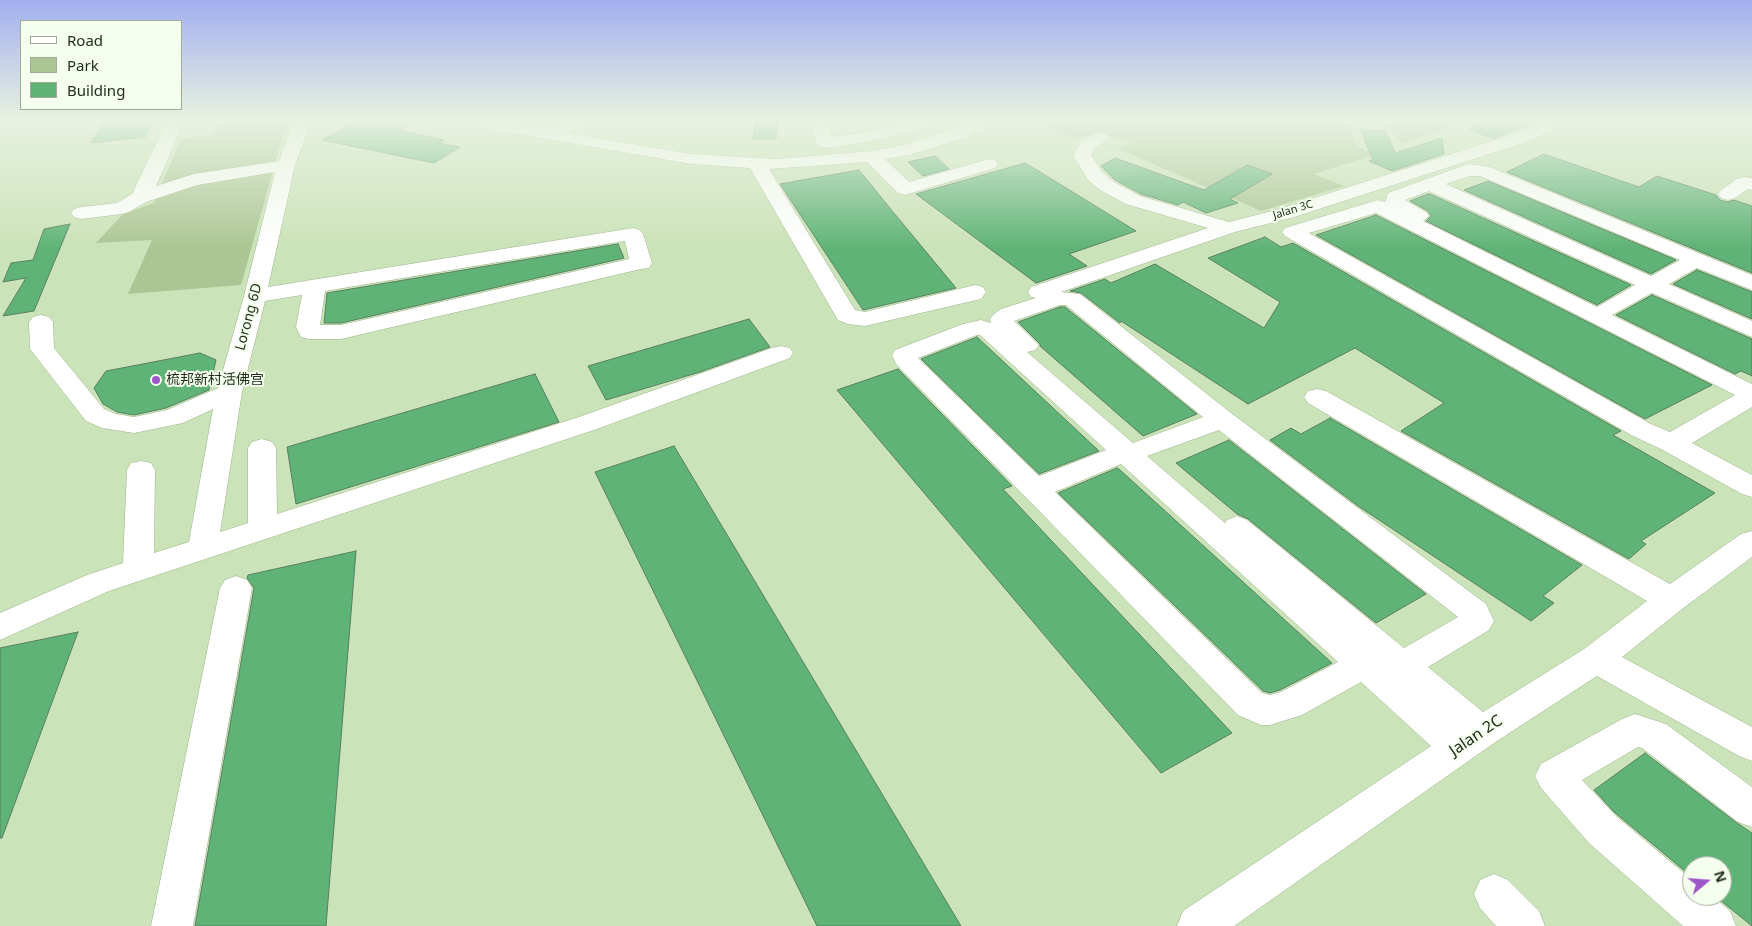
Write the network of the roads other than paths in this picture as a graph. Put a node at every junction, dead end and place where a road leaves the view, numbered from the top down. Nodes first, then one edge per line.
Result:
1 (157, 162) edge
2 (287, 162) edge
3 (733, 162) edge
4 (803, 162) edge
5 (877, 162) edge
6 (1086, 162) edge
7 (1445, 162) edge
8 (757, 164) junction
9 (989, 164) dead end
10 (286, 165) junction
11 (1430, 184) junction
12 (1752, 184) edge
13 (1728, 194) dead end
14 (139, 198) junction
15 (81, 213) dead end
16 (1228, 228) junction
17 (1696, 260) junction
18 (1752, 283) edge
19 (1651, 284) junction
20 (314, 288) junction
21 (975, 292) dead end
22 (1030, 295) dead end
23 (255, 296) junction
24 (1607, 309) junction
25 (41, 322) dead end
26 (1752, 330) edge
27 (781, 354) dead end
28 (1752, 381) edge
29 (229, 392) junction
30 (1752, 395) edge
31 (1317, 397) dead end
32 (1222, 419) junction
33 (1671, 443) junction
34 (262, 448) dead end
35 (1134, 450) junction
36 (141, 470) dead end
37 (1752, 488) edge
38 (1036, 489) junction
39 (263, 528) junction
40 (1752, 542) edge
41 (203, 547) junction
42 (138, 569) junction
43 (236, 588) dead end
44 (1671, 600) junction
45 (0, 627) edge
46 (1596, 659) junction
47 (1364, 664) junction
48 (1402, 666) junction
49 (1470, 740) junction
50 (1752, 745) edge
51 (1752, 810) edge
52 (1494, 894) dead end
53 (172, 926) edge
54 (1198, 926) edge
55 (1524, 926) edge
56 (1715, 926) edge

1 - 14 street
2 - 10 street, Lorong 6D
3 - 8 street
4 - 8 street
5 - 9 street
6 - 16 street
7 - 16 street, Jalan 3C
8 - 21 street
10 - 14 street
10 - 23 street, Lorong 6D
11 - 17 street
11 - 19 street
11 - 24 street
12 - 13 street
14 - 15 street
16 - 22 street, Jalan 3C
17 - 18 street
17 - 19 street
19 - 24 street
19 - 26 street
20 - 20 street
20 - 23 street
23 - 29 street, Lorong 6D
24 - 28 street
25 - 29 street
27 - 39 street
29 - 41 street, Lorong 6D
30 - 33 street
30 - 33 street
31 - 44 street
32 - 35 street
32 - 35 street
32 - 48 street
33 - 37 street
34 - 39 street
35 - 38 street
35 - 38 street
35 - 47 street
35 - 48 street
36 - 42 street
38 - 47 street
39 - 41 street
40 - 44 street, Jalan 2C
41 - 42 street
42 - 45 street
43 - 53 street
44 - 46 street, Jalan 2C
46 - 49 street, Jalan 2C
46 - 50 street
47 - 49 street
48 - 49 street
49 - 54 street, Jalan 2C
51 - 56 street
52 - 55 street

